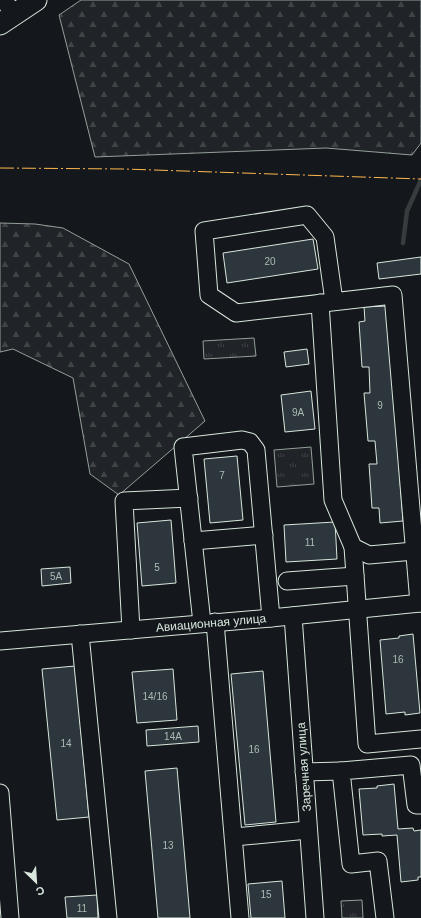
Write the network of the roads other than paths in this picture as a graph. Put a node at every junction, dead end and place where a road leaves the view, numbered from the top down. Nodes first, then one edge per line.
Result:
1 (36, 0) edge
2 (6, 13) edge
3 (327, 302) junction
4 (189, 498) junction
5 (416, 498) edge
6 (264, 535) junction
7 (193, 541) junction
8 (353, 547) junction
9 (414, 551) junction
10 (355, 576) junction
11 (287, 581) dead end
12 (420, 603) edge
13 (357, 609) junction
14 (293, 616) junction
15 (272, 618) junction
16 (209, 623) junction
17 (131, 630) junction
18 (80, 634) junction
19 (0, 641) edge
20 (421, 739) edge
21 (367, 744) junction
22 (368, 768) junction
23 (341, 771) junction
24 (304, 772) junction
25 (0, 793) edge
26 (421, 805) edge
27 (308, 830) junction
28 (234, 837) junction
29 (10, 918) edge
30 (108, 918) edge
31 (240, 918) edge
32 (315, 918) edge
33 (385, 918) edge

1 - 2 main road
3 - 3 street
3 - 5 street
3 - 8 street
4 - 6 street
4 - 7 street
4 - 17 street
5 - 9 street
6 - 7 street
6 - 15 street
7 - 16 street
8 - 9 street
8 - 10 street
9 - 12 street
10 - 11 street
10 - 13 street
12 - 13 street, Авиационная улица
13 - 14 street, Авиационная улица
13 - 21 street
14 - 15 street, Авиационная улица
14 - 24 street, Заречная улица
15 - 16 street, Авиационная улица
16 - 17 street, Авиационная улица
16 - 28 street
17 - 18 street, Авиационная улица
18 - 19 street, Авиационная улица
18 - 30 street
20 - 21 street
21 - 22 street
22 - 23 street
22 - 26 street
23 - 24 street
23 - 33 street
24 - 27 street, Заречная улица
25 - 29 street
27 - 28 street
27 - 32 street, Заречная улица
28 - 31 street

